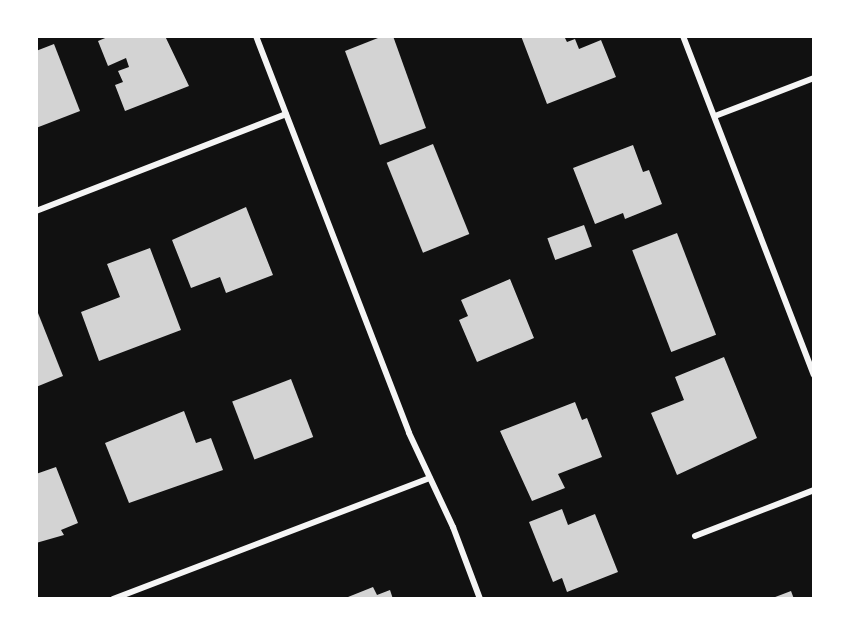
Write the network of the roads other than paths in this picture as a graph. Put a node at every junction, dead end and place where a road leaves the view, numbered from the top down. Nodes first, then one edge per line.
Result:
1 (256, 36) edge
2 (684, 36) edge
3 (814, 78) edge
4 (286, 114) junction
5 (715, 116) junction
6 (36, 211) edge
7 (814, 375) edge
8 (430, 478) junction
9 (814, 490) edge
10 (695, 536) dead end
11 (113, 599) edge
12 (480, 599) edge

1 - 4 street
2 - 5 street
3 - 5 street
4 - 6 street
4 - 8 street
5 - 7 street
8 - 11 street
8 - 12 street
9 - 10 street

